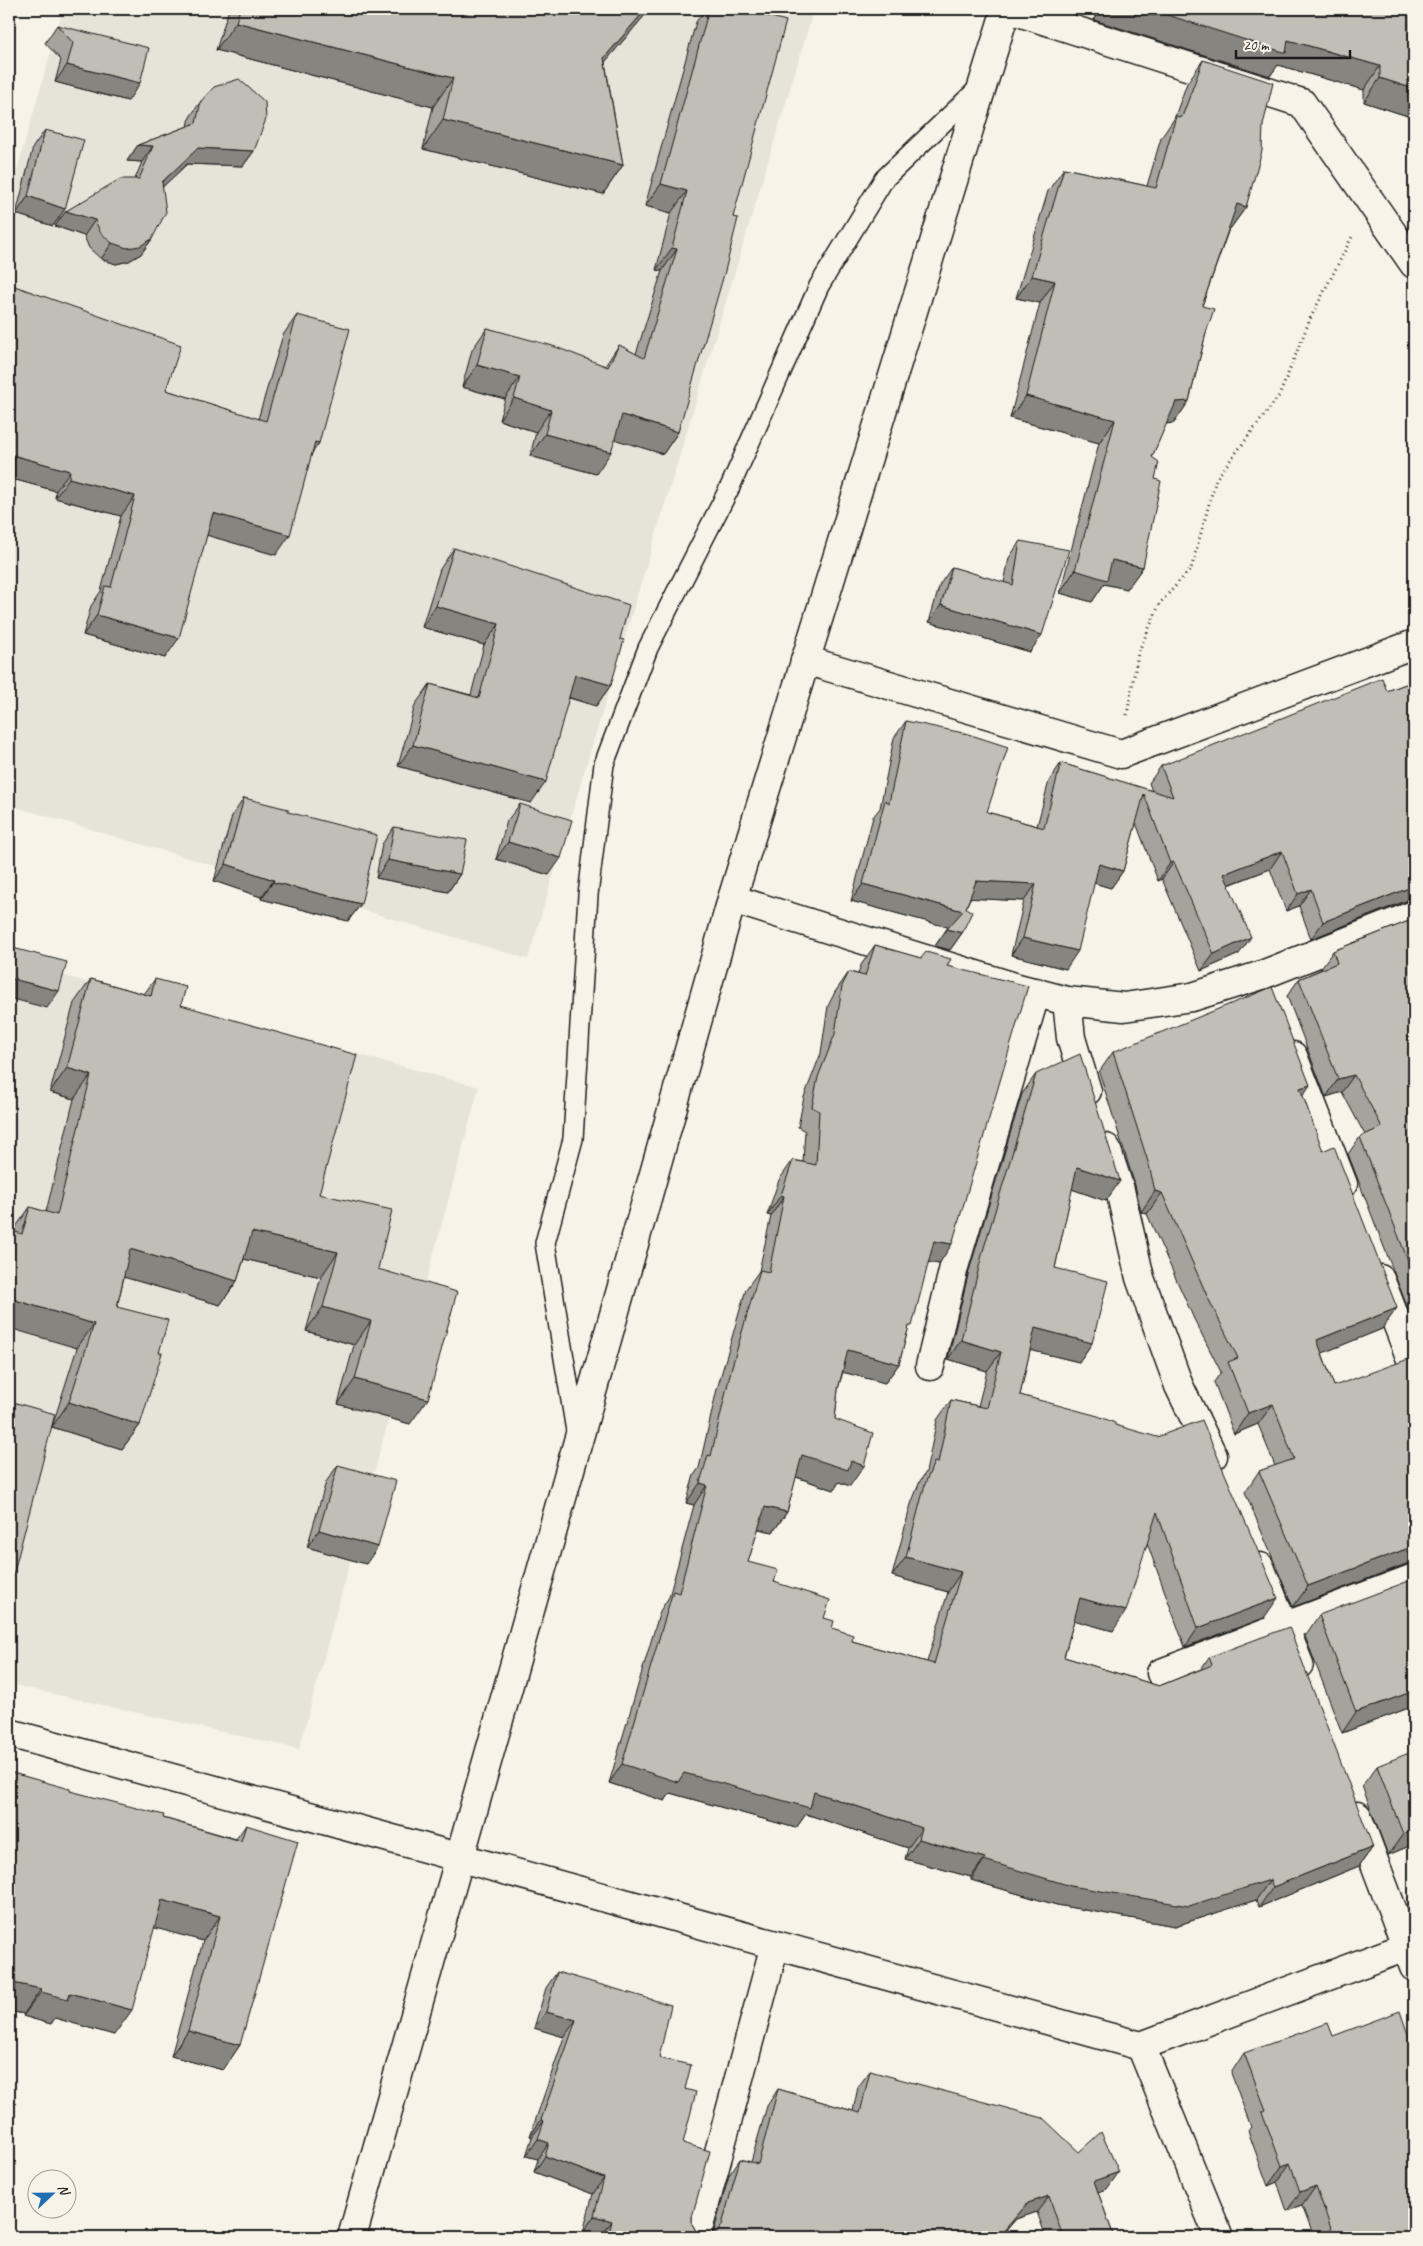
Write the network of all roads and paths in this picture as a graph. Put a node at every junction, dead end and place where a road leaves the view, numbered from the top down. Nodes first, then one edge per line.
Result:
1 (1007, 9) edge
2 (982, 85) junction
3 (1371, 201) junction
4 (1414, 264) edge
5 (1414, 644) edge
6 (805, 660) junction
7 (1121, 754) junction
8 (732, 899) junction
9 (1414, 915) edge
10 (1262, 975) junction
11 (1036, 992) junction
12 (1067, 1001) junction
13 (1272, 1003) edge
14 (1283, 1030) edge
15 (1350, 1203) edge
16 (1372, 1258) edge
17 (930, 1366) dead end
18 (1414, 1367) edge
19 (578, 1443) junction
20 (1223, 1480) edge
21 (1250, 1545) edge
22 (1414, 1578) edge
23 (1285, 1627) junction
24 (1161, 1673) dead end
25 (1309, 1691) edge
26 (9, 1733) edge
27 (1347, 1792) edge
28 (460, 1858) junction
29 (775, 1945) junction
30 (1412, 1952) edge
31 (1141, 2046) junction
32 (352, 2237) edge
33 (696, 2237) edge
34 (1219, 2237) edge

1 - 2 street
1 - 3 street
2 - 6 street
2 - 19 lane
3 - 4 street
3 - 7 path
5 - 7 street
6 - 7 street
6 - 8 street
8 - 11 street
8 - 19 street
9 - 10 street
10 - 12 street
10 - 13 street
11 - 12 street
11 - 17 street
12 - 20 street
14 - 15 street
16 - 18 street
19 - 28 street
21 - 23 street
22 - 23 street
23 - 24 street
23 - 25 street
26 - 28 street
27 - 30 street
28 - 29 street
28 - 32 street
29 - 31 street
29 - 33 street
30 - 31 street
31 - 34 street

